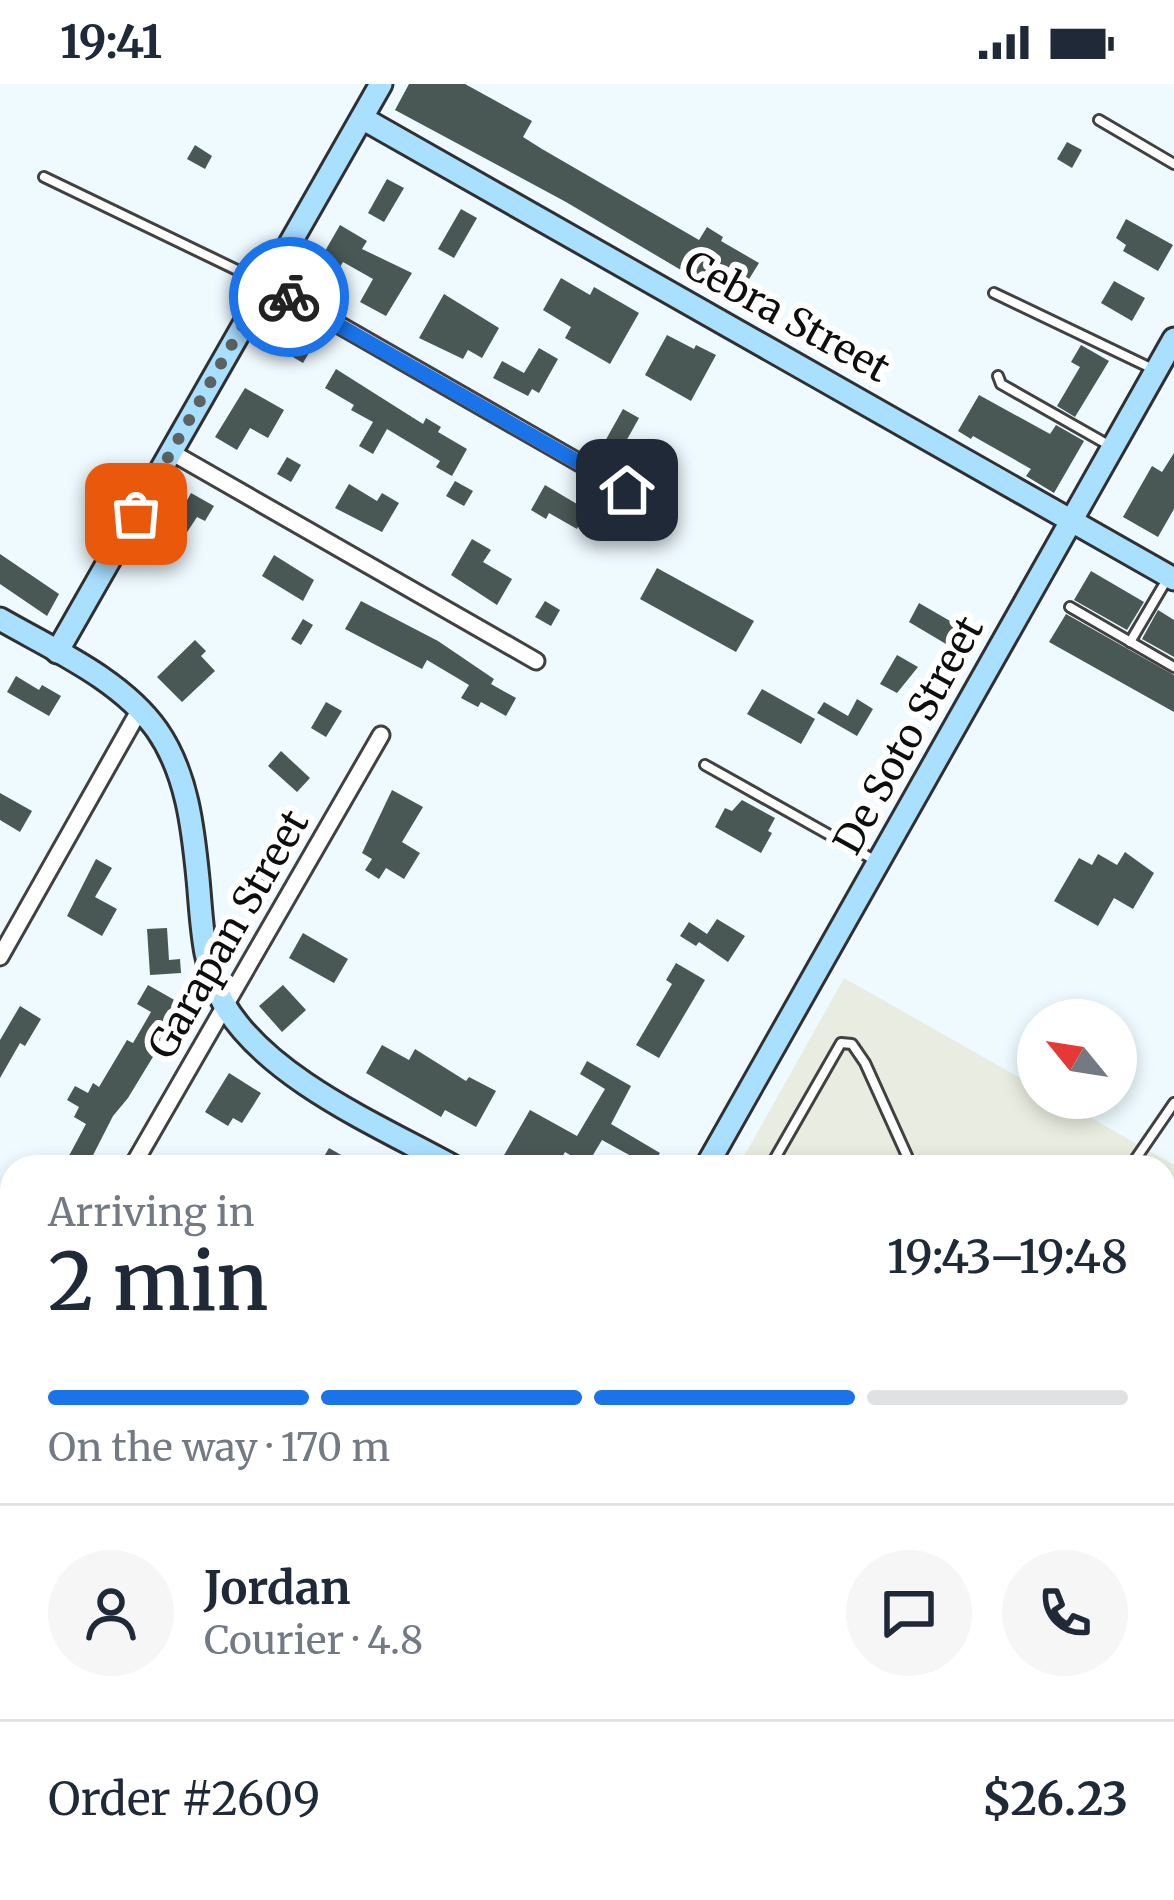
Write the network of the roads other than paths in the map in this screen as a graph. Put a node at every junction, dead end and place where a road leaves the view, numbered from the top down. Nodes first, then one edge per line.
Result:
1 (381, 84) edge
2 (362, 118) junction
3 (1099, 120) dead end
4 (1174, 164) edge
5 (44, 177) dead end
6 (266, 284) junction
7 (994, 293) dead end
8 (1174, 339) edge
9 (1156, 371) junction
10 (998, 376) dead end
11 (1113, 448) junction
12 (171, 452) junction
13 (627, 490) dead end
14 (1072, 519) junction
15 (1171, 578) edge
16 (1070, 607) dead end
17 (0, 619) edge
18 (1130, 642) junction
19 (57, 652) junction
20 (536, 661) dead end
21 (1174, 667) edge
22 (139, 711) junction
23 (381, 735) dead end
24 (705, 765) dead end
25 (878, 862) junction
26 (0, 956) edge
27 (224, 1005) junction
28 (1174, 1103) edge
29 (140, 1155) edge
30 (433, 1155) edge
31 (713, 1155) edge
32 (777, 1155) edge
33 (907, 1155) edge
34 (1138, 1155) edge

1 - 2 street
2 - 6 street
2 - 14 street, Cebra Street
3 - 4 lane
5 - 6 lane
6 - 12 street
6 - 13 street
7 - 9 lane
8 - 9 street, De Soto Street
9 - 11 street, De Soto Street
10 - 11 lane
11 - 14 street, De Soto Street
12 - 19 street
12 - 20 street
14 - 15 street, Cebra Street
14 - 25 street, De Soto Street
15 - 18 lane
16 - 18 lane
17 - 19 street
18 - 21 lane
19 - 22 street
22 - 26 street
22 - 27 street
23 - 27 street, Garapan Street
24 - 25 lane
25 - 31 street, De Soto Street
27 - 29 street, Garapan Street
27 - 30 street
28 - 34 lane
32 - 33 lane

